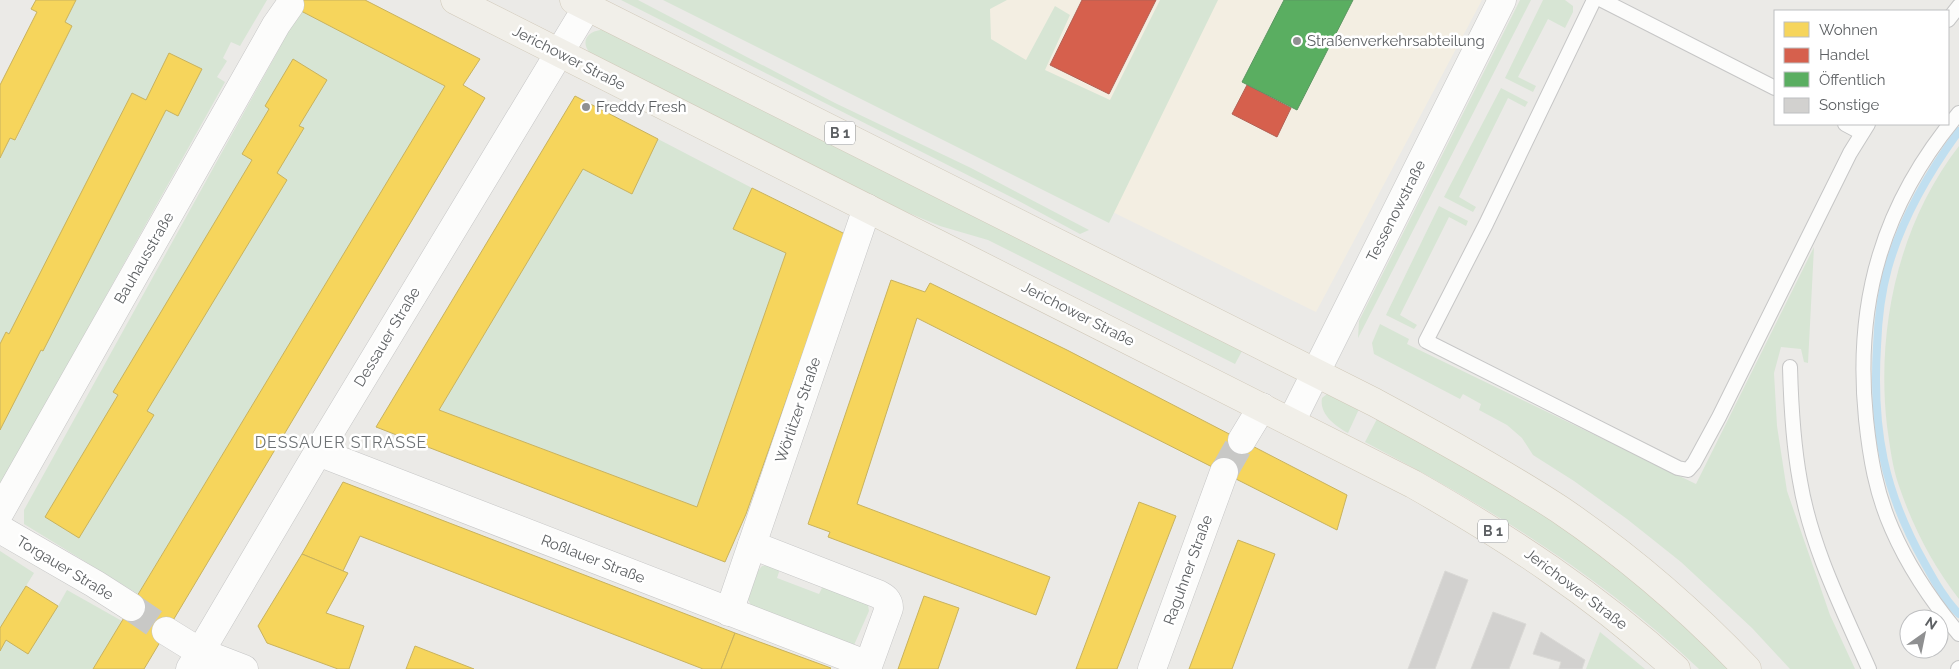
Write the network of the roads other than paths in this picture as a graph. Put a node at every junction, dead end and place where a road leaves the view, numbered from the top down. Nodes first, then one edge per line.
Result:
1 (455, 0) edge
2 (1502, 0) edge
3 (1594, 0) edge
4 (1602, 0) edge
5 (581, 3) edge
6 (290, 5) dead end
7 (1959, 6) edge
8 (1949, 19) edge
9 (559, 53) junction
10 (1774, 87) edge
11 (1959, 113) edge
12 (1949, 124) edge
13 (1850, 125) edge
14 (1948, 125) edge
15 (1865, 128) edge
16 (867, 208) junction
17 (1790, 367) dead end
18 (1315, 372) junction
19 (1262, 407) junction
20 (1291, 422) junction
21 (1242, 440) tunnel mouth
22 (318, 452) junction
23 (1224, 472) tunnel mouth
24 (0, 512) edge
25 (0, 529) edge
26 (752, 545) junction
27 (131, 607) tunnel mouth
28 (729, 612) junction
29 (166, 630) tunnel mouth
30 (1959, 634) edge
31 (195, 661) edge
32 (867, 667) edge
33 (244, 669) edge
34 (1152, 669) edge
35 (1676, 669) edge
36 (1747, 669) edge
37 (1869, 669) edge

1 - 9 main road, Jerichower Straße / B 1
2 - 18 street, Tessenowstraße
3 - 15 lane
4 - 10 lane
5 - 9 street, Dessauer Straße
5 - 18 main road, B 1
6 - 24 street, Bauhausstraße
7 - 8 lane
9 - 16 main road, Jerichower Straße / B 1
9 - 22 street, Dessauer Straße
11 - 12 lane
13 - 15 lane
14 - 30 lane
16 - 19 main road, Jerichower Straße / B 1
16 - 26 street, Wörlitzer Straße
17 - 37 lane
18 - 20 street, Tessenowstraße
18 - 36 main road, B 1
19 - 20 main road, Jerichower Straße / B 1
19 - 21 street
20 - 35 main road, Jerichower Straße / B 1
22 - 28 street, Roßlauer Straße
22 - 31 street, Dessauer Straße
23 - 34 street, Raguhner Straße
25 - 27 street, Torgauer Straße
26 - 28 street, Wörlitzer Straße
26 - 32 street
28 - 32 street, Roßlauer Straße
29 - 31 street
31 - 33 street

